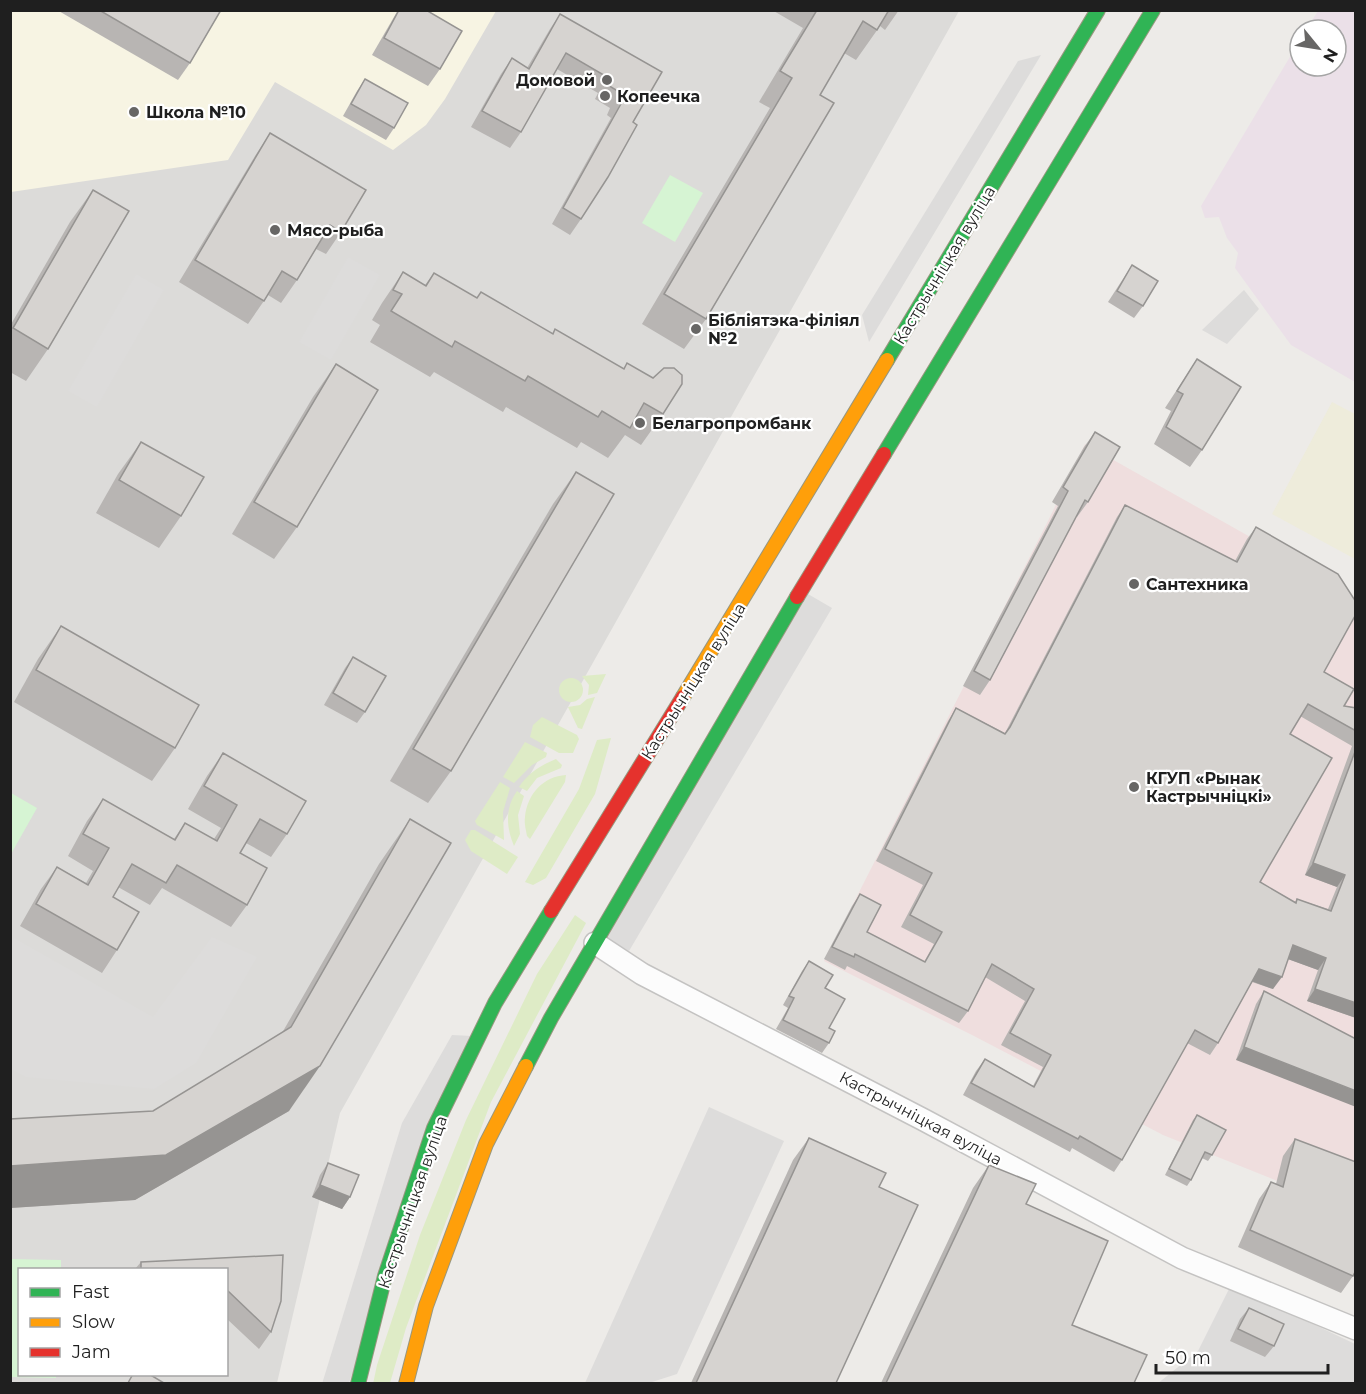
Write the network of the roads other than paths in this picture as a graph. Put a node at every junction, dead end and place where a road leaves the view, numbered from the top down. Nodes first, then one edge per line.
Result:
1 (1098, 10) edge
2 (1153, 10) edge
3 (595, 943) junction
4 (1356, 1329) edge
5 (358, 1383) edge
6 (406, 1383) edge

1 - 5 main road, Кастрычніцкая вуліца
2 - 3 main road
3 - 4 street, Кастрычніцкая вуліца
3 - 6 main road

